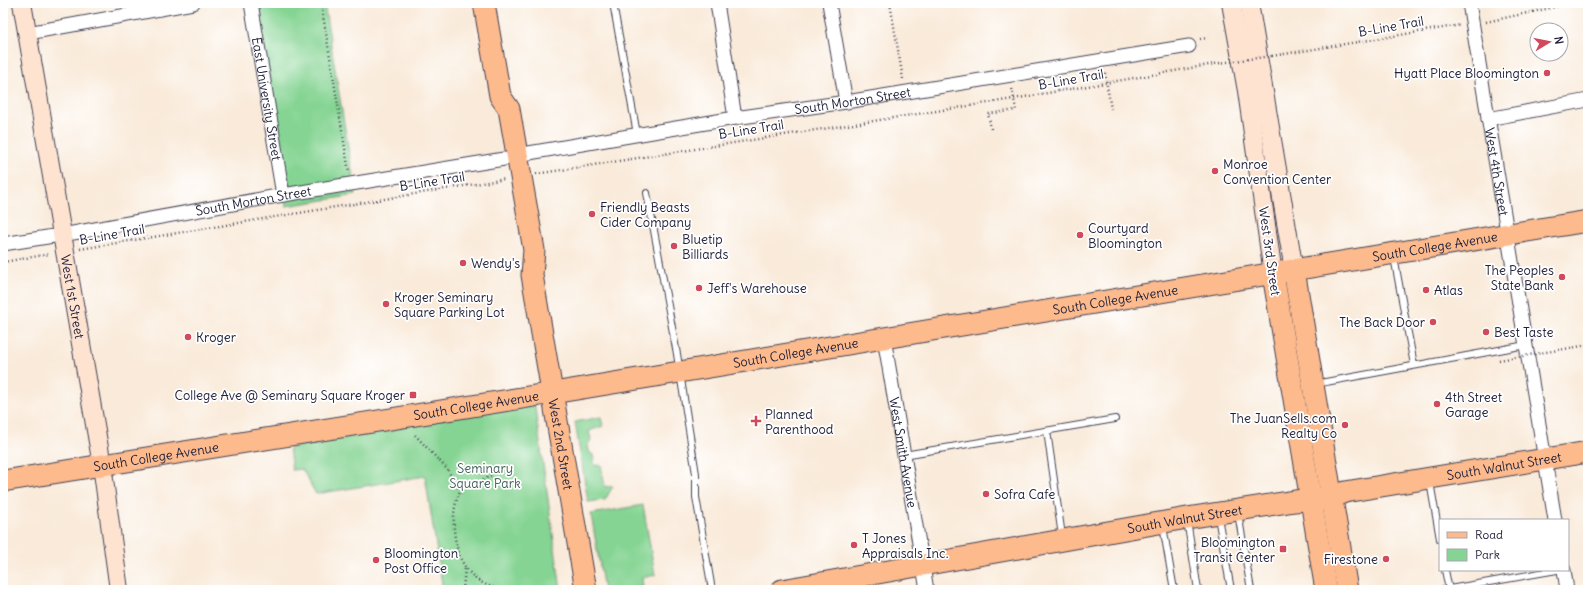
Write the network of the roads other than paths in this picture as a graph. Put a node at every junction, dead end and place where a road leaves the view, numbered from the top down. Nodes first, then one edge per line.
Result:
1 (22, 3) edge
2 (193, 3) edge
3 (251, 3) edge
4 (484, 3) edge
5 (613, 3) edge
6 (716, 3) edge
7 (828, 3) edge
8 (1231, 3) edge
9 (1249, 3) edge
10 (1469, 3) edge
11 (152, 6) edge
12 (28, 33) junction
13 (1189, 46) dead end
14 (1588, 100) edge
15 (846, 102) junction
16 (735, 118) junction
17 (1488, 119) junction
18 (637, 134) junction
19 (513, 167) junction
20 (647, 193) dead end
21 (283, 195) junction
22 (1588, 221) edge
23 (1508, 235) junction
24 (63, 243) junction
25 (3, 244) edge
26 (1394, 254) junction
27 (1294, 270) junction
28 (1273, 274) junction
29 (884, 338) junction
30 (1526, 345) junction
31 (1414, 365) junction
32 (680, 372) junction
33 (1313, 384) junction
34 (553, 394) junction
35 (1115, 419) dead end
36 (1047, 431) junction
37 (1588, 452) edge
38 (902, 456) junction
39 (1545, 460) junction
40 (102, 465) junction
41 (1430, 478) junction
42 (3, 481) edge
43 (1332, 497) junction
44 (1310, 499) junction
45 (1227, 512) junction
46 (1187, 518) junction
47 (1555, 519) edge
48 (1162, 523) junction
49 (1439, 533) edge
50 (1063, 541) junction
51 (923, 566) junction
52 (1445, 571) edge
53 (1552, 571) edge
54 (1564, 571) edge
55 (119, 590) edge
56 (586, 590) edge
57 (712, 590) edge
58 (782, 590) edge
59 (927, 590) edge
60 (1174, 590) edge
61 (1198, 590) edge
62 (1231, 590) edge
63 (1251, 590) edge
64 (1326, 590) edge
65 (1347, 590) edge
66 (1447, 590) edge
67 (1567, 590) edge

1 - 12 street, West 1st Street
2 - 11 street
3 - 21 street, East University Street
4 - 19 main road, West 2nd Street
5 - 18 lane
6 - 16 street
7 - 15 street
8 - 28 street, West 3rd Street
9 - 27 street, West 3rd Street
10 - 17 street, West 4th Street
11 - 12 street
12 - 24 street, West 1st Street
13 - 15 street, South Morton Street
14 - 17 street
15 - 16 street, South Morton Street
16 - 18 street, South Morton Street
17 - 23 street, West 4th Street
18 - 19 street, South Morton Street
19 - 21 street, South Morton Street
19 - 34 main road, West 2nd Street
20 - 32 lane
21 - 24 street, South Morton Street
22 - 23 main road, South College Avenue
23 - 26 main road, South College Avenue
23 - 30 street, West 4th Street
24 - 25 street, South Morton Street
24 - 40 street, West 1st Street
26 - 27 main road, South College Avenue
26 - 31 lane
27 - 28 main road, South College Avenue
27 - 33 main road, West 3rd Street
28 - 29 main road, South College Avenue
28 - 44 main road, West 3rd Street
29 - 32 main road, South College Avenue
29 - 38 street, West Smith Avenue
30 - 31 lane
30 - 39 street, West 4th Street
31 - 33 lane
32 - 34 main road, South College Avenue
32 - 57 lane
33 - 43 main road, West 3rd Street
34 - 40 main road, South College Avenue
34 - 56 main road, West 2nd Street
35 - 36 lane
36 - 38 lane
36 - 50 lane
37 - 39 main road, South Walnut Street
38 - 51 street, West Smith Avenue
39 - 41 main road, South Walnut Street
39 - 47 street, West 4th Street
40 - 42 main road, South College Avenue
40 - 55 street, West 1st Street
41 - 43 main road, South Walnut Street
41 - 49 lane
43 - 44 main road, South Walnut Street
43 - 65 main road, West 3rd Street
44 - 45 main road, South Walnut Street
44 - 64 main road, West 3rd Street
45 - 46 main road, South Walnut Street
45 - 62 lane
45 - 63 lane
46 - 48 main road, South Walnut Street
46 - 61 lane
48 - 50 main road, South Walnut Street
48 - 60 lane
50 - 51 main road, South Walnut Street
51 - 58 main road, South Walnut Street
51 - 59 street, West Smith Avenue
52 - 66 lane
53 - 66 lane
54 - 67 street

